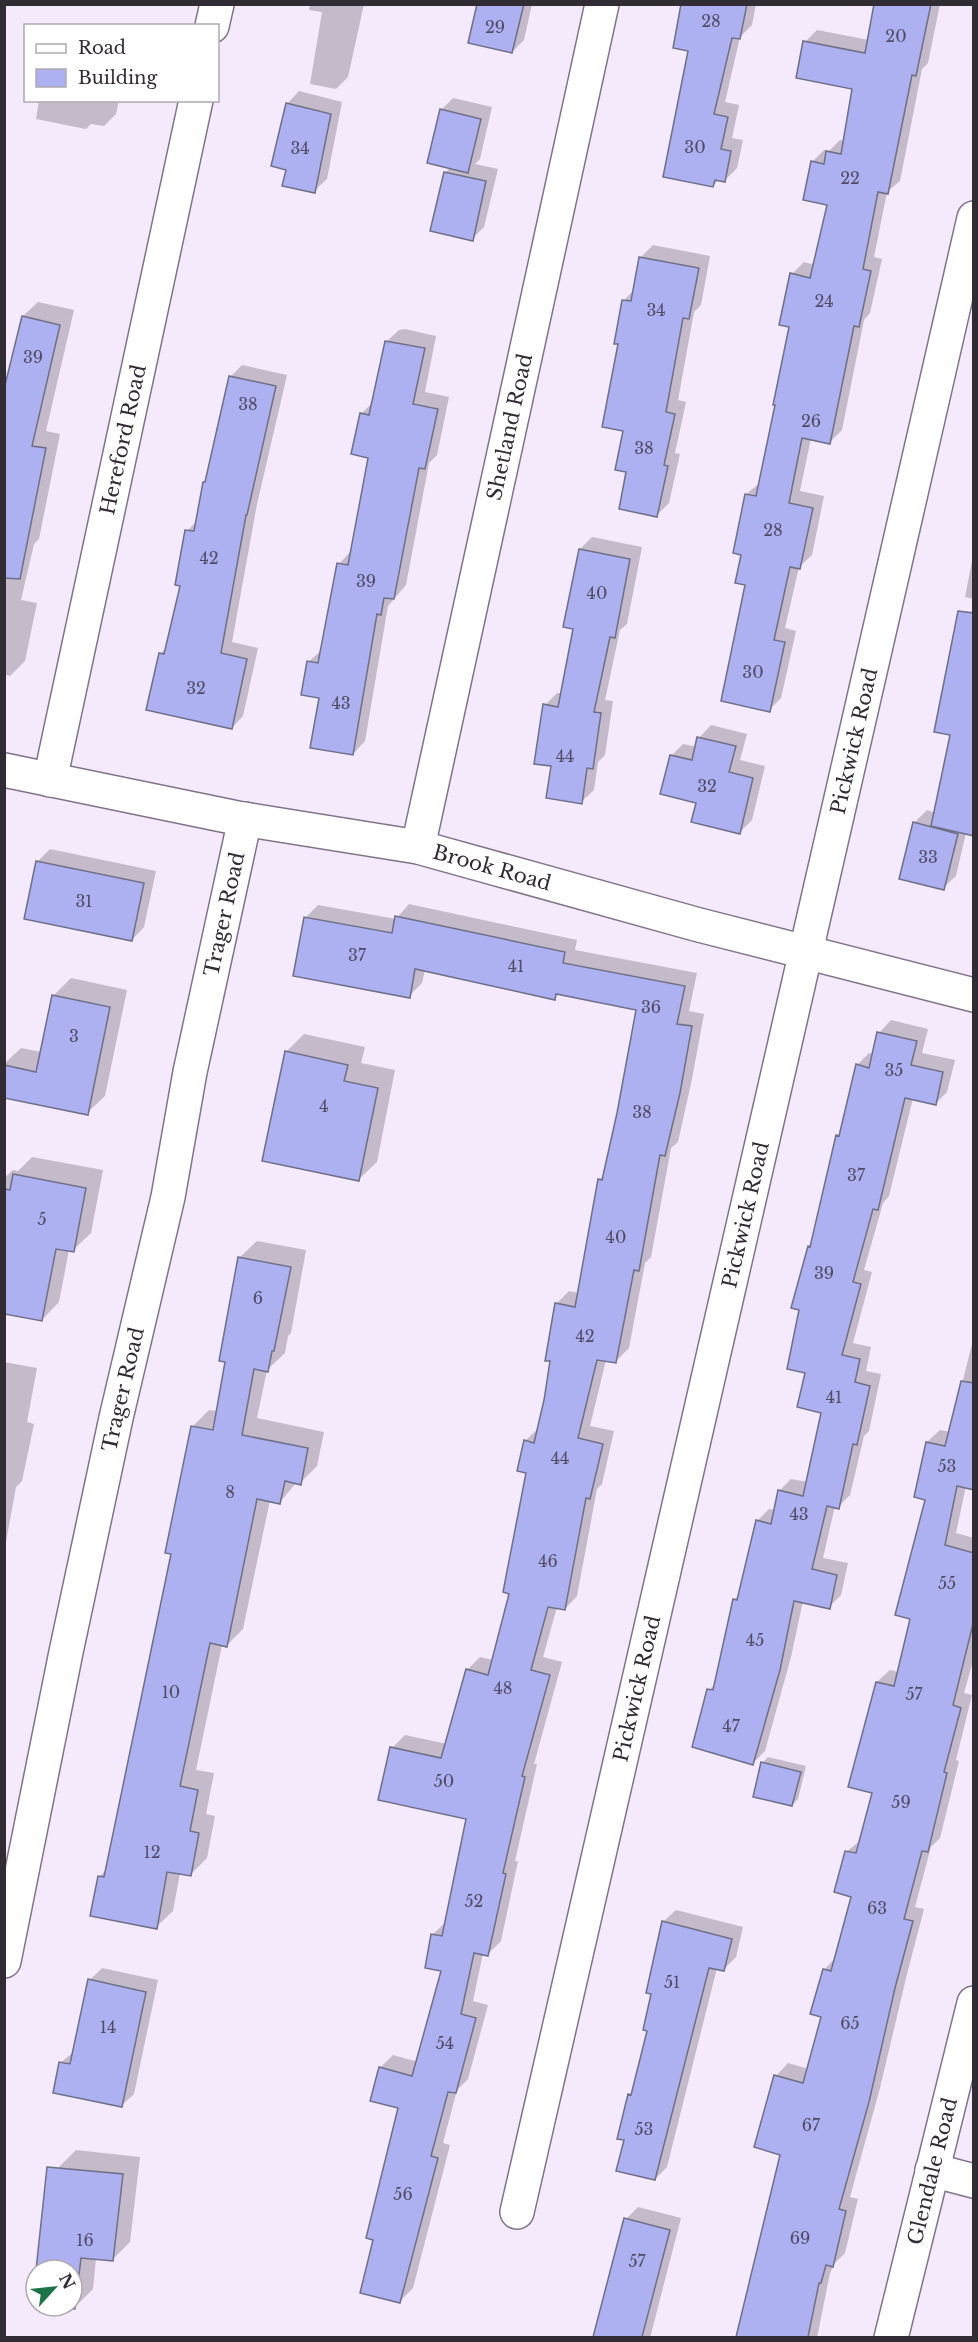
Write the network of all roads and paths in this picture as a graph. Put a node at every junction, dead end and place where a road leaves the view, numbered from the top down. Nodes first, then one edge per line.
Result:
1 (217, 4) edge
2 (602, 4) edge
3 (212, 24) edge
4 (196, 102) edge
5 (974, 219) edge
6 (4, 770) edge
7 (50, 780) junction
8 (245, 819) junction
9 (418, 847) junction
10 (806, 951) junction
11 (974, 995) edge
12 (4, 1960) edge
13 (974, 2003) edge
14 (932, 2170) junction
15 (974, 2181) edge
16 (518, 2212) dead end
17 (891, 2337) edge

1 - 3 street
2 - 9 street, Shetland Road
4 - 7 street, Hereford Road
5 - 10 street, Pickwick Road
6 - 7 street, Brook Road
7 - 8 street, Brook Road
8 - 9 street, Brook Road
8 - 12 street, Trager Road
9 - 10 street, Brook Road
10 - 11 street, Brook Road
10 - 16 street, Pickwick Road
13 - 14 street, Glendale Road
14 - 15 street
14 - 17 street, Glendale Road

